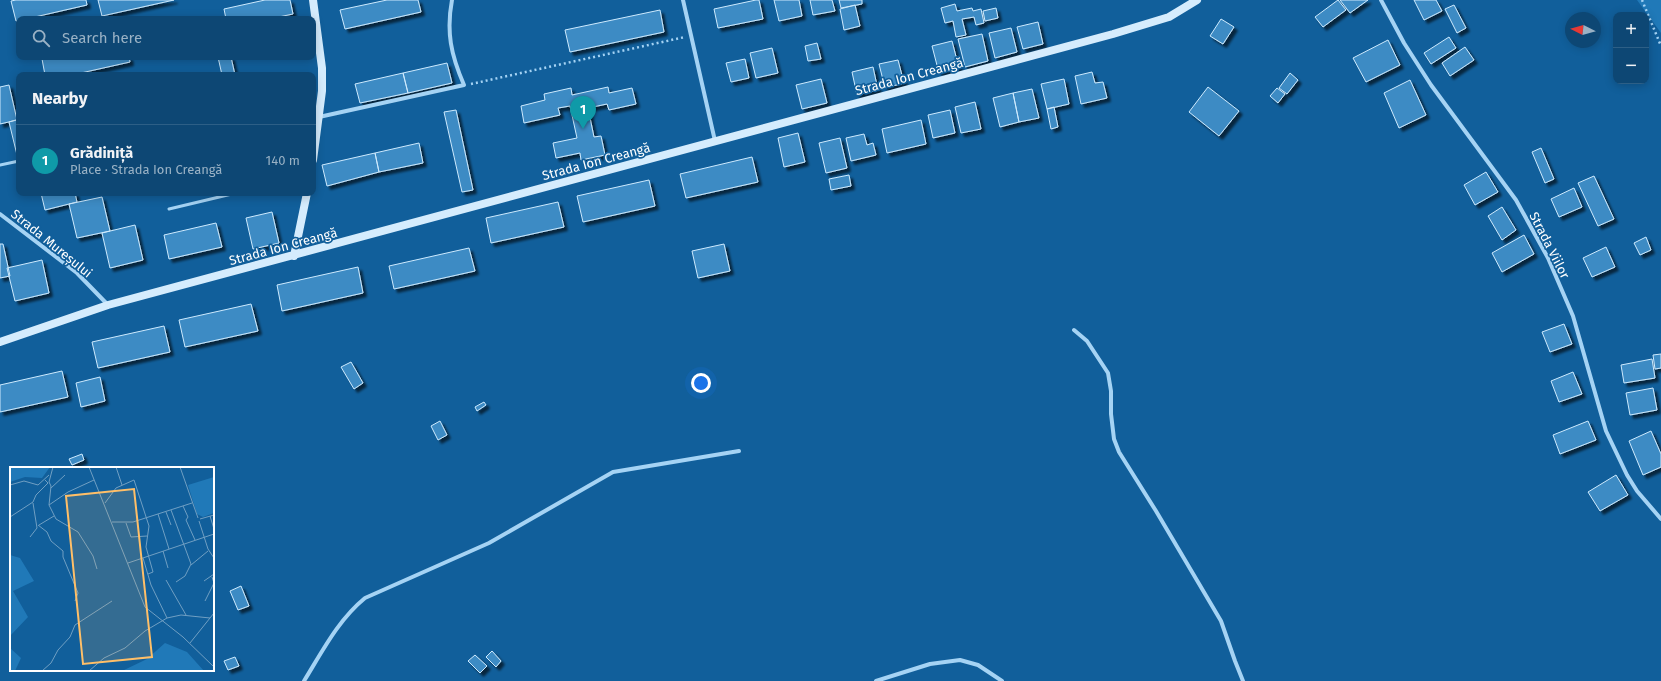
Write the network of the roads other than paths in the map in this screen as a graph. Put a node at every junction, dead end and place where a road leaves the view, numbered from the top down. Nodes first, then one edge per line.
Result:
1 (313, 0) edge
2 (452, 0) edge
3 (683, 0) edge
4 (1196, 0) edge
5 (1381, 0) edge
6 (316, 16) edge
7 (316, 19) edge
8 (316, 118) edge
9 (715, 141) junction
10 (16, 162) edge
11 (0, 165) edge
12 (223, 196) edge
13 (306, 196) edge
14 (169, 209) dead end
15 (0, 214) edge
16 (294, 256) junction
17 (108, 305) junction
18 (1074, 330) dead end
19 (0, 342) edge
20 (739, 451) dead end
21 (1661, 519) edge
22 (304, 681) edge
23 (876, 681) edge
24 (1002, 681) edge
25 (1243, 681) edge

1 - 6 street
2 - 8 street
3 - 9 street
4 - 9 street, Strada Ion Creangă
5 - 21 street, Strada Viilor
7 - 8 street
9 - 16 street, Strada Ion Creangă
10 - 11 lane
12 - 14 lane
13 - 16 street
15 - 17 street, Strada Mureșului
16 - 17 street, Strada Ion Creangă
17 - 19 street, Strada Ion Creangă
18 - 25 street
20 - 22 street
23 - 24 street

